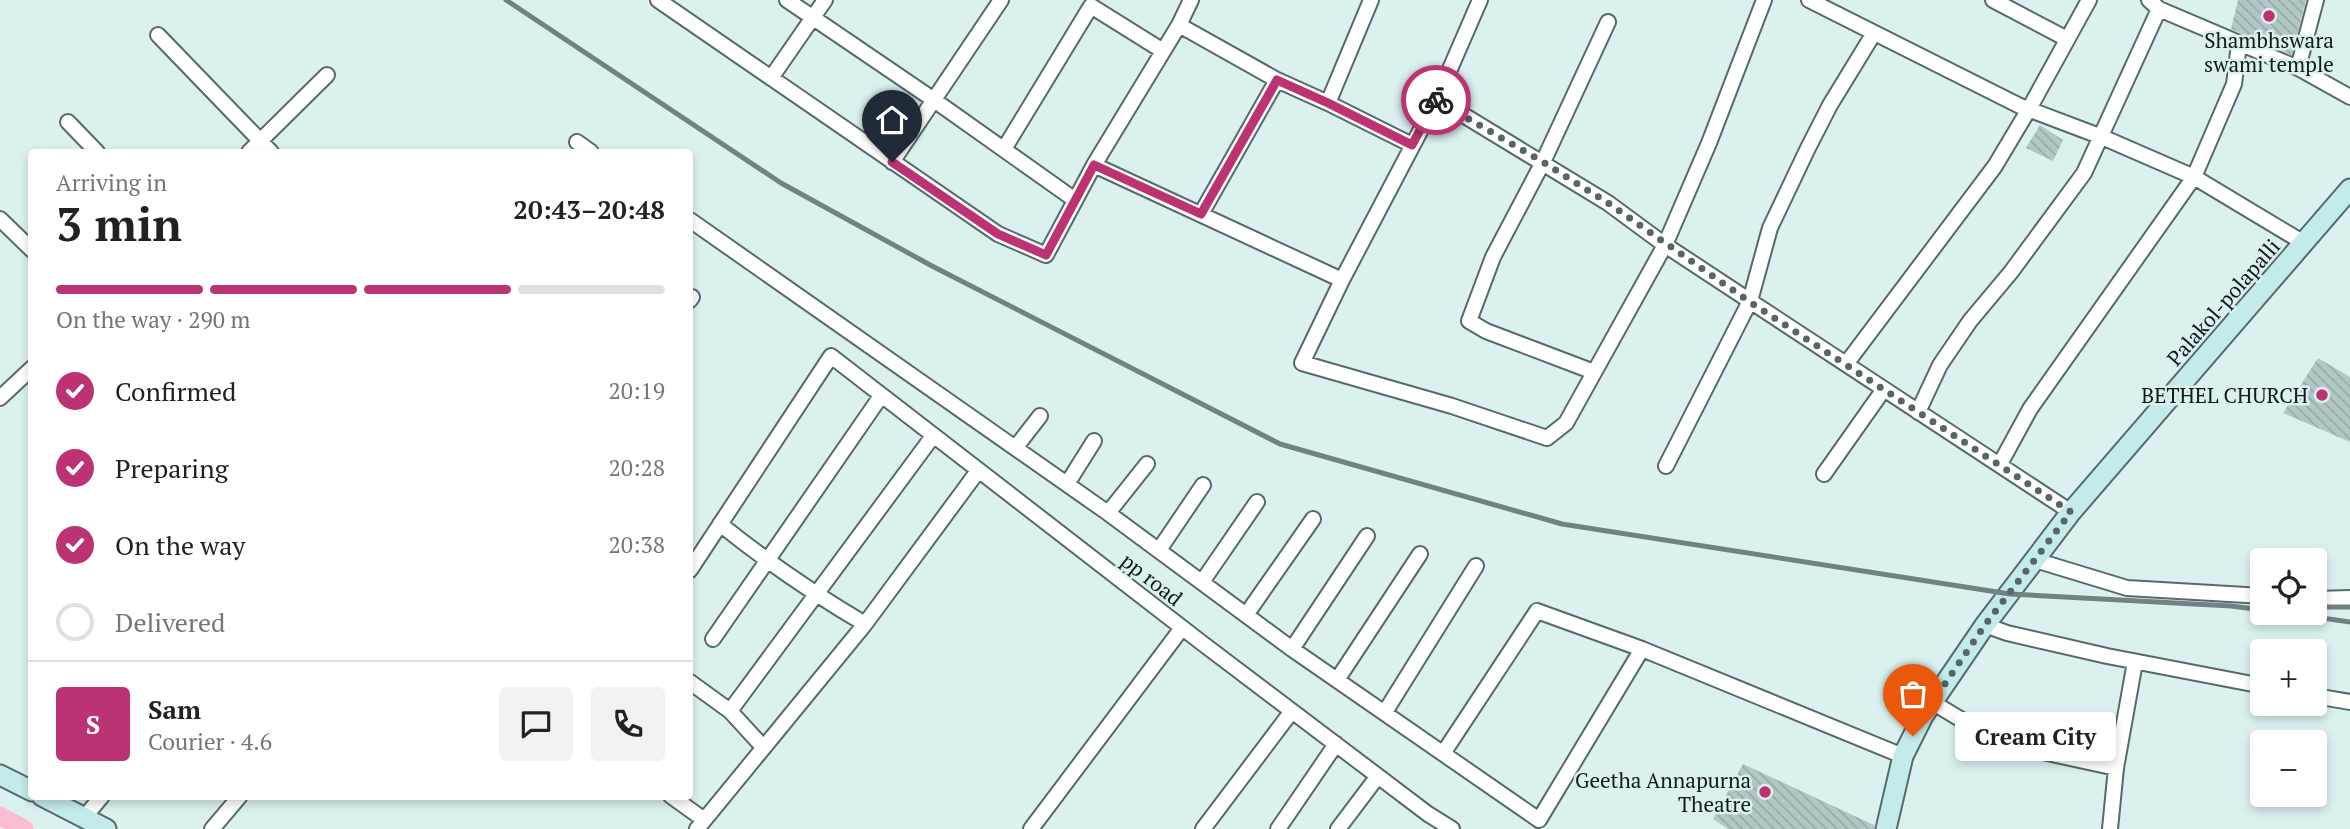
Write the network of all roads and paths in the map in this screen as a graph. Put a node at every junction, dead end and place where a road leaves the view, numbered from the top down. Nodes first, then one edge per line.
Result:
1 (658, 0) edge
2 (787, 0) edge
3 (825, 0) edge
4 (1001, 0) edge
5 (1191, 0) edge
6 (1371, 0) edge
7 (1480, 0) edge
8 (1764, 0) edge
9 (1809, 0) edge
10 (1993, 0) edge
11 (2089, 0) edge
12 (2316, 0) edge
13 (1086, 3) edge
14 (2154, 4) edge
15 (680, 6) edge
16 (814, 17) junction
17 (1608, 22) dead end
18 (1179, 25) junction
19 (1874, 33) junction
20 (158, 35) dead end
21 (2067, 39) junction
22 (2239, 44) junction
23 (1163, 51) junction
24 (2298, 68) junction
25 (327, 75) dead end
26 (771, 78) junction
27 (1277, 80) junction
28 (2350, 97) edge
29 (1437, 99) junction
30 (934, 100) junction
31 (1328, 103) junction
32 (2029, 110) junction
33 (68, 122) dead end
34 (2102, 137) junction
35 (577, 142) dead end
36 (1412, 145) junction
37 (94, 149) edge
38 (260, 149) edge
39 (587, 149) edge
40 (1004, 149) junction
41 (892, 162) junction
42 (1543, 162) junction
43 (1094, 165) junction
44 (2194, 177) junction
45 (2350, 189) edge
46 (1075, 200) junction
47 (1201, 214) junction
48 (0, 219) edge
49 (693, 222) edge
50 (2304, 243) junction
51 (1665, 244) junction
52 (28, 246) edge
53 (1342, 280) junction
54 (1750, 302) junction
55 (1846, 364) junction
56 (28, 372) edge
57 (1594, 372) junction
58 (1884, 389) junction
59 (881, 396) junction
60 (0, 398) edge
61 (1918, 412) junction
62 (1040, 416) dead end
63 (933, 436) junction
64 (1094, 441) dead end
65 (1016, 447) junction
66 (1147, 464) dead end
67 (2000, 464) junction
68 (1666, 466) dead end
69 (978, 471) junction
70 (1825, 474) dead end
71 (1067, 484) junction
72 (1203, 485) dead end
73 (1257, 502) dead end
74 (2071, 512) junction
75 (1108, 513) junction
76 (1313, 519) dead end
77 (720, 524) junction
78 (1367, 536) dead end
79 (1159, 550) junction
80 (1420, 554) dead end
81 (2035, 560) junction
82 (766, 561) junction
83 (693, 565) edge
84 (1476, 566) dead end
85 (1202, 582) junction
86 (816, 595) junction
87 (2250, 595) edge
88 (2327, 598) edge
89 (2350, 598) edge
90 (1246, 615) junction
91 (865, 624) junction
92 (1985, 625) junction
93 (1182, 628) junction
94 (713, 639) dead end
95 (1292, 649) junction
96 (1642, 649) junction
97 (2135, 662) junction
98 (1337, 680) junction
99 (693, 684) edge
100 (2250, 684) edge
101 (2327, 698) edge
102 (1932, 702) junction
103 (2350, 702) edge
104 (730, 711) junction
105 (1292, 711) junction
106 (1385, 712) junction
107 (1336, 744) junction
108 (763, 747) junction
109 (1444, 752) junction
110 (1903, 755) junction
111 (2116, 768) junction
112 (0, 775) edge
113 (1378, 776) junction
114 (28, 789) edge
115 (50, 800) edge
116 (99, 800) edge
117 (237, 800) edge
118 (675, 800) edge
119 (84, 818) junction
120 (700, 824) edge
121 (106, 829) edge
122 (212, 829) edge
123 (1031, 829) edge
124 (1203, 829) edge
125 (1278, 829) edge
126 (1338, 829) edge
127 (1452, 829) edge
128 (1886, 829) edge
129 (2110, 829) edge

1 - 15 street
2 - 16 street
3 - 16 street
4 - 30 street
5 - 18 street
6 - 31 street
7 - 29 street
8 - 51 street
9 - 19 street
10 - 21 street
11 - 21 street
12 - 24 street
13 - 23 street
13 - 40 street
14 - 22 street
14 - 34 street
15 - 26 street
16 - 26 street
16 - 30 street
17 - 42 street
18 - 23 street
18 - 27 street
19 - 32 street
19 - 54 street
20 - 38 street
21 - 32 street
22 - 24 street
22 - 44 street
23 - 43 street
24 - 28 street
25 - 38 street
26 - 41 street
27 - 31 street
27 - 47 street
29 - 36 street
29 - 42 street
30 - 40 street
30 - 41 street
31 - 36 street
32 - 34 street
32 - 55 street
33 - 37 street
34 - 44 street
34 - 61 street
35 - 39 street
36 - 53 street
40 - 46 street
41 - 46 street
42 - 51 street
42 - 57 street
43 - 46 street
43 - 47 street
44 - 50 street
44 - 67 street
45 - 50 street, Palakol-polapalli
47 - 53 street
48 - 52 street
49 - 65 street
50 - 74 street, Palakol-polapalli
51 - 54 street
51 - 57 street
53 - 57 street
54 - 55 street
54 - 68 street
55 - 58 street
56 - 60 street
58 - 61 street
58 - 70 street
59 - 63 street, pp road
59 - 77 street, pp road
59 - 82 street
61 - 67 street
62 - 65 street
63 - 69 street, pp road
63 - 86 street
64 - 71 street
65 - 71 street
66 - 75 street
67 - 74 street
69 - 91 street
69 - 93 street, pp road
71 - 75 street
72 - 79 street
73 - 85 street
74 - 81 street, Palakol-polapalli
75 - 79 street
76 - 90 street
77 - 82 street
77 - 83 street
78 - 95 street
79 - 85 street
80 - 98 street
81 - 87 street
81 - 92 street, Palakol-polapalli
82 - 86 street
82 - 94 street
84 - 106 street
85 - 90 street
86 - 91 street
86 - 104 street
88 - 89 street
90 - 95 street
91 - 108 street
92 - 97 street
92 - 102 street, Palakol-polapalli
93 - 105 street, pp road
93 - 123 street
95 - 98 street
96 - 109 street
96 - 109 street
96 - 110 street
97 - 100 street
97 - 111 street
98 - 106 street
99 - 104 street
101 - 103 street
102 - 110 street, Palakol-polapalli
102 - 111 street
104 - 108 street
105 - 107 street, pp road
105 - 124 street
106 - 109 street
107 - 113 street, pp road
107 - 125 street
108 - 120 street
110 - 128 street, Palakol-polapalli
111 - 129 street
112 - 114 street
113 - 126 street
113 - 127 street, pp road
115 - 119 street
116 - 119 street
117 - 122 street
118 - 120 street
119 - 121 street

